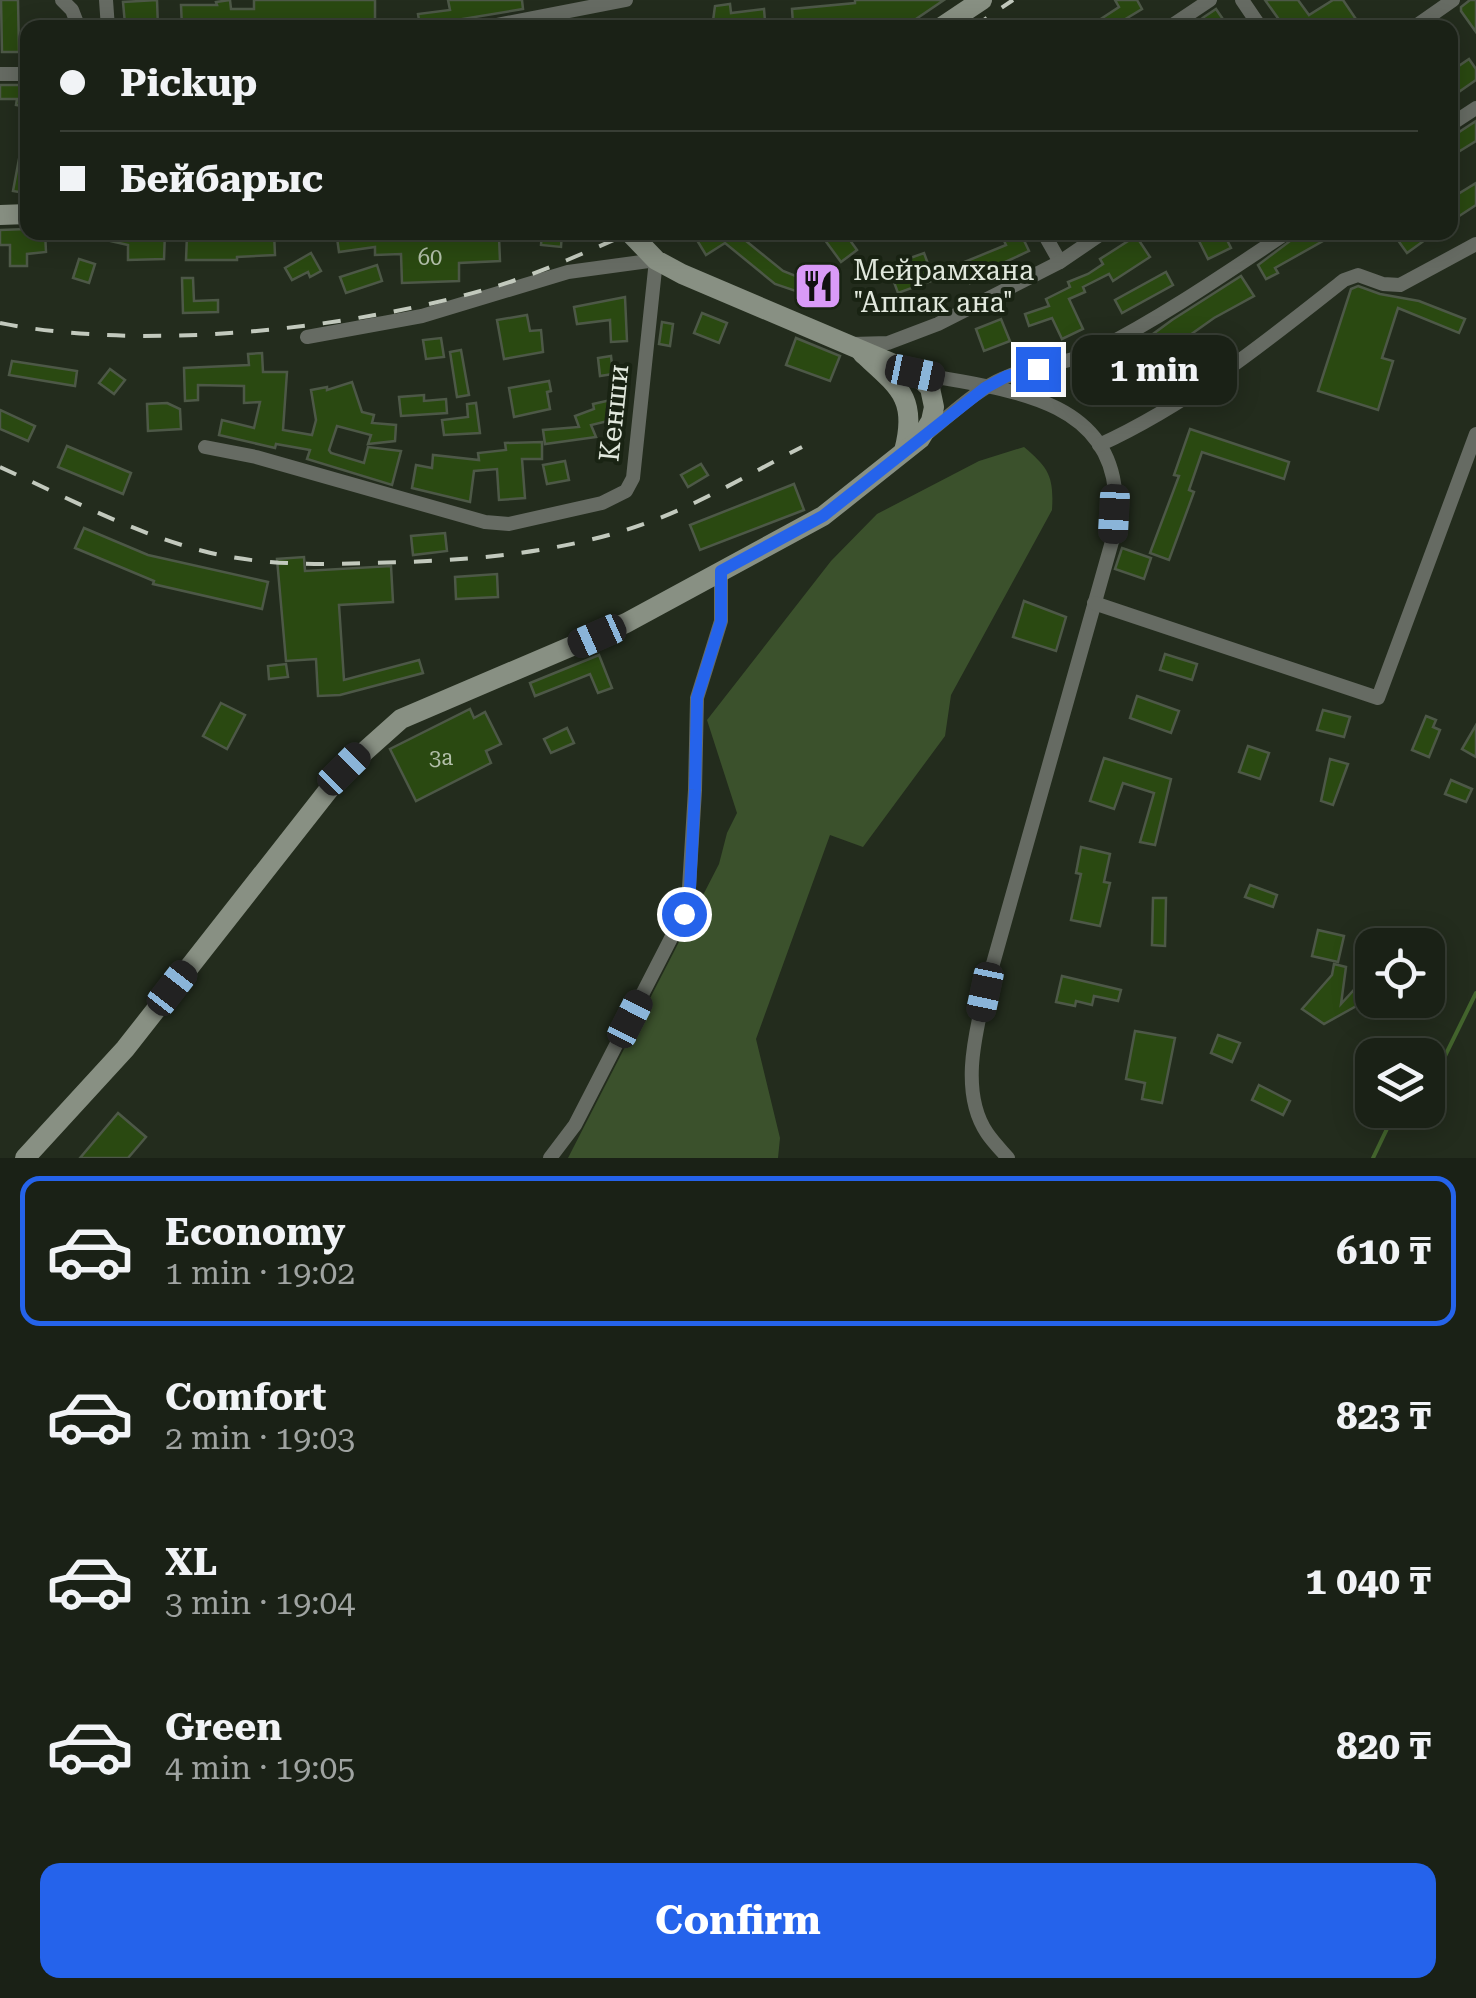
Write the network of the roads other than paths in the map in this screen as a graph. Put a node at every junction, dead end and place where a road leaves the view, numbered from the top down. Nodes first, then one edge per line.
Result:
1 (62, 0) edge
2 (626, 0) edge
3 (982, 0) edge
4 (1210, 0) edge
5 (1454, 0) edge
6 (1434, 6) edge
7 (76, 20) edge
8 (522, 20) edge
9 (952, 20) edge
10 (1180, 20) edge
11 (636, 240) edge
12 (1048, 240) edge
13 (1092, 240) edge
14 (1276, 240) edge
15 (1476, 244) edge
16 (656, 260) junction
17 (1060, 262) junction
18 (307, 337) dead end
19 (852, 344) junction
20 (915, 373) junction
21 (985, 388) junction
22 (1476, 434) edge
23 (912, 445) junction
24 (1100, 445) junction
25 (205, 447) dead end
26 (721, 571) junction
27 (1094, 603) junction
28 (26, 1158) edge
29 (550, 1158) edge
30 (1008, 1158) edge

1 - 7 street
2 - 8 street
3 - 9 main road
4 - 10 street
5 - 6 street
11 - 16 main road
12 - 17 street
13 - 17 street
14 - 21 street
15 - 24 street
16 - 18 street
16 - 19 main road
16 - 25 street, Кенши
17 - 19 street
19 - 20 main road
19 - 23 main road
20 - 21 street
20 - 23 main road
21 - 23 street
21 - 24 street
22 - 27 street
23 - 26 main road
24 - 27 street
26 - 28 main road
26 - 29 street
27 - 30 street

